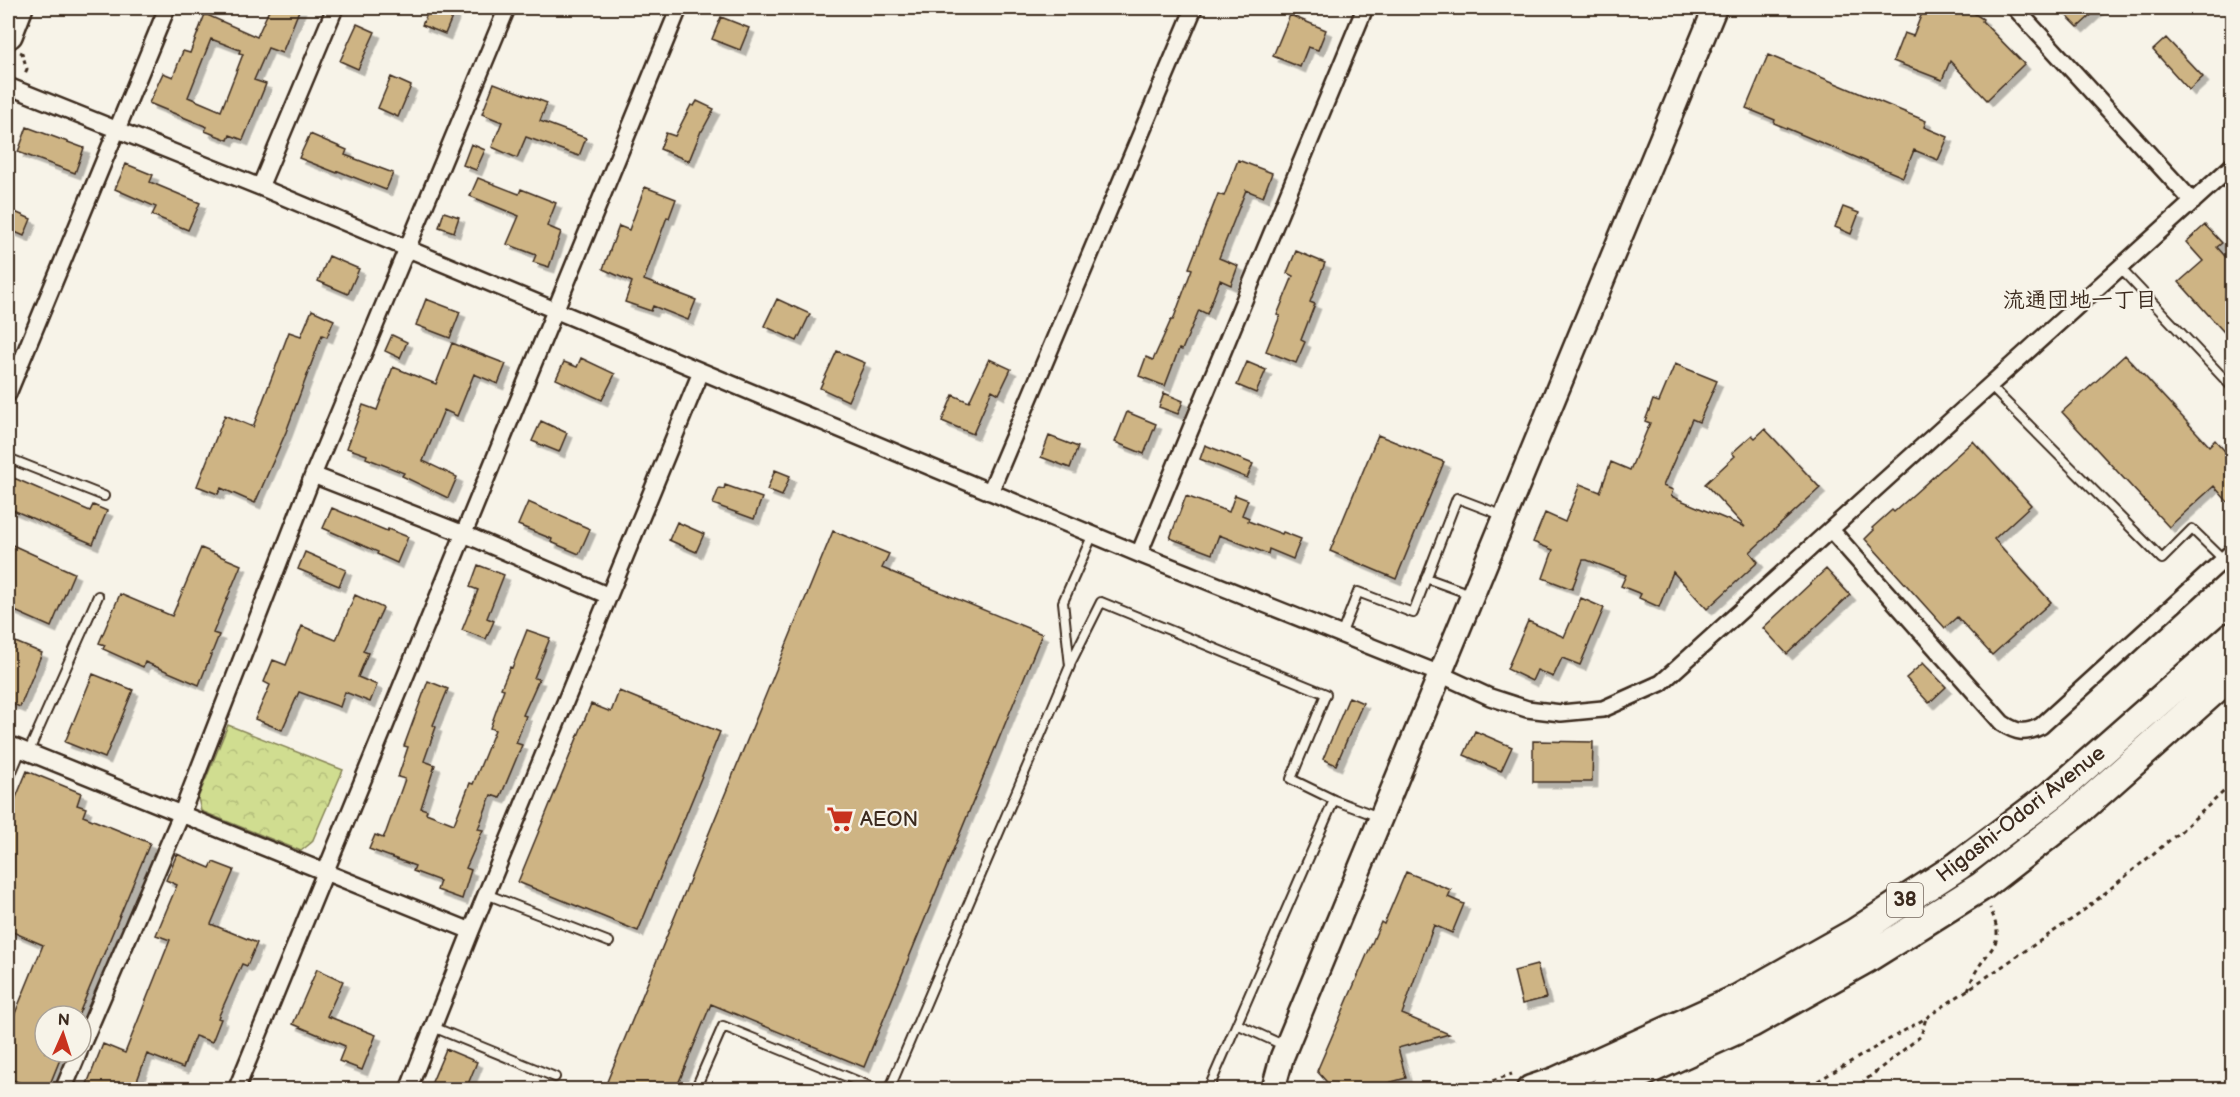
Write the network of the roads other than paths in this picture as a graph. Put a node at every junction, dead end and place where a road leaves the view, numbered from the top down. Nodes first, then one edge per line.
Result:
1 (18, 8) edge
2 (167, 8) edge
3 (335, 8) edge
4 (507, 8) edge
5 (679, 8) edge
6 (1194, 8) edge
7 (1365, 8) edge
8 (1715, 8) edge
9 (2015, 8) edge
10 (8, 34) edge
11 (8, 86) edge
12 (117, 129) junction
13 (2232, 166) edge
14 (261, 188) junction
15 (2193, 202) junction
16 (408, 250) junction
17 (2120, 268) junction
18 (555, 311) junction
19 (701, 372) junction
20 (1990, 386) junction
21 (2232, 387) edge
22 (8, 394) edge
23 (8, 458) edge
24 (313, 475) junction
25 (990, 492) junction
26 (104, 496) dead end
27 (1505, 517) junction
28 (1831, 530) junction
29 (464, 534) junction
30 (1093, 534) junction
31 (1139, 554) junction
32 (2228, 556) edge
33 (1426, 578) junction
34 (1473, 595) junction
35 (98, 596) dead end
36 (609, 596) junction
37 (1341, 635) junction
38 (2232, 637) edge
39 (1070, 666) junction
40 (1440, 674) junction
41 (2232, 674) edge
42 (19, 749) edge
43 (8, 781) edge
44 (1334, 800) junction
45 (181, 815) junction
46 (1381, 817) junction
47 (323, 873) junction
48 (486, 894) junction
49 (471, 931) junction
50 (609, 942) dead end
51 (93, 1019) edge
52 (1237, 1024) junction
53 (433, 1027) junction
54 (1286, 1047) junction
55 (74, 1064) edge
56 (555, 1077) dead end
57 (1525, 1081) edge
58 (63, 1089) edge
59 (236, 1089) edge
60 (408, 1089) edge
61 (694, 1089) edge
62 (879, 1089) edge
63 (889, 1089) edge
64 (1208, 1089) edge
65 (1273, 1089) edge
66 (1604, 1089) edge

1 - 10 highway
2 - 12 street
3 - 14 street
4 - 16 street
5 - 18 street
6 - 25 street
7 - 31 street
8 - 27 street
9 - 15 street
11 - 12 street
12 - 14 street
12 - 22 street
13 - 15 street
14 - 16 street
15 - 17 street
16 - 18 street
16 - 24 street
17 - 20 street
17 - 21 lane
18 - 19 street
18 - 29 street
19 - 25 street
19 - 36 street
20 - 28 street
20 - 32 lane
23 - 26 lane
24 - 29 street
24 - 45 street
25 - 30 street
27 - 33 lane
27 - 34 street
28 - 32 street
28 - 40 street
29 - 36 street
29 - 47 street
30 - 31 street
30 - 39 lane
31 - 37 street
33 - 34 lane
33 - 37 lane
34 - 40 street
35 - 42 lane
36 - 48 street
37 - 40 street
38 - 57 highway, Higashi-Odori Avenue / 38
39 - 44 lane
39 - 63 lane
40 - 46 street
41 - 66 highway, Higashi-Odori Avenue / 38
42 - 43 lane
42 - 45 street
44 - 46 lane
44 - 52 lane
45 - 47 street
45 - 51 street
46 - 54 street
47 - 49 street
47 - 59 street
48 - 49 street
48 - 50 lane
49 - 53 street
52 - 54 lane
52 - 64 lane
53 - 56 lane
53 - 60 street
54 - 65 street
55 - 58 street
61 - 62 lane

